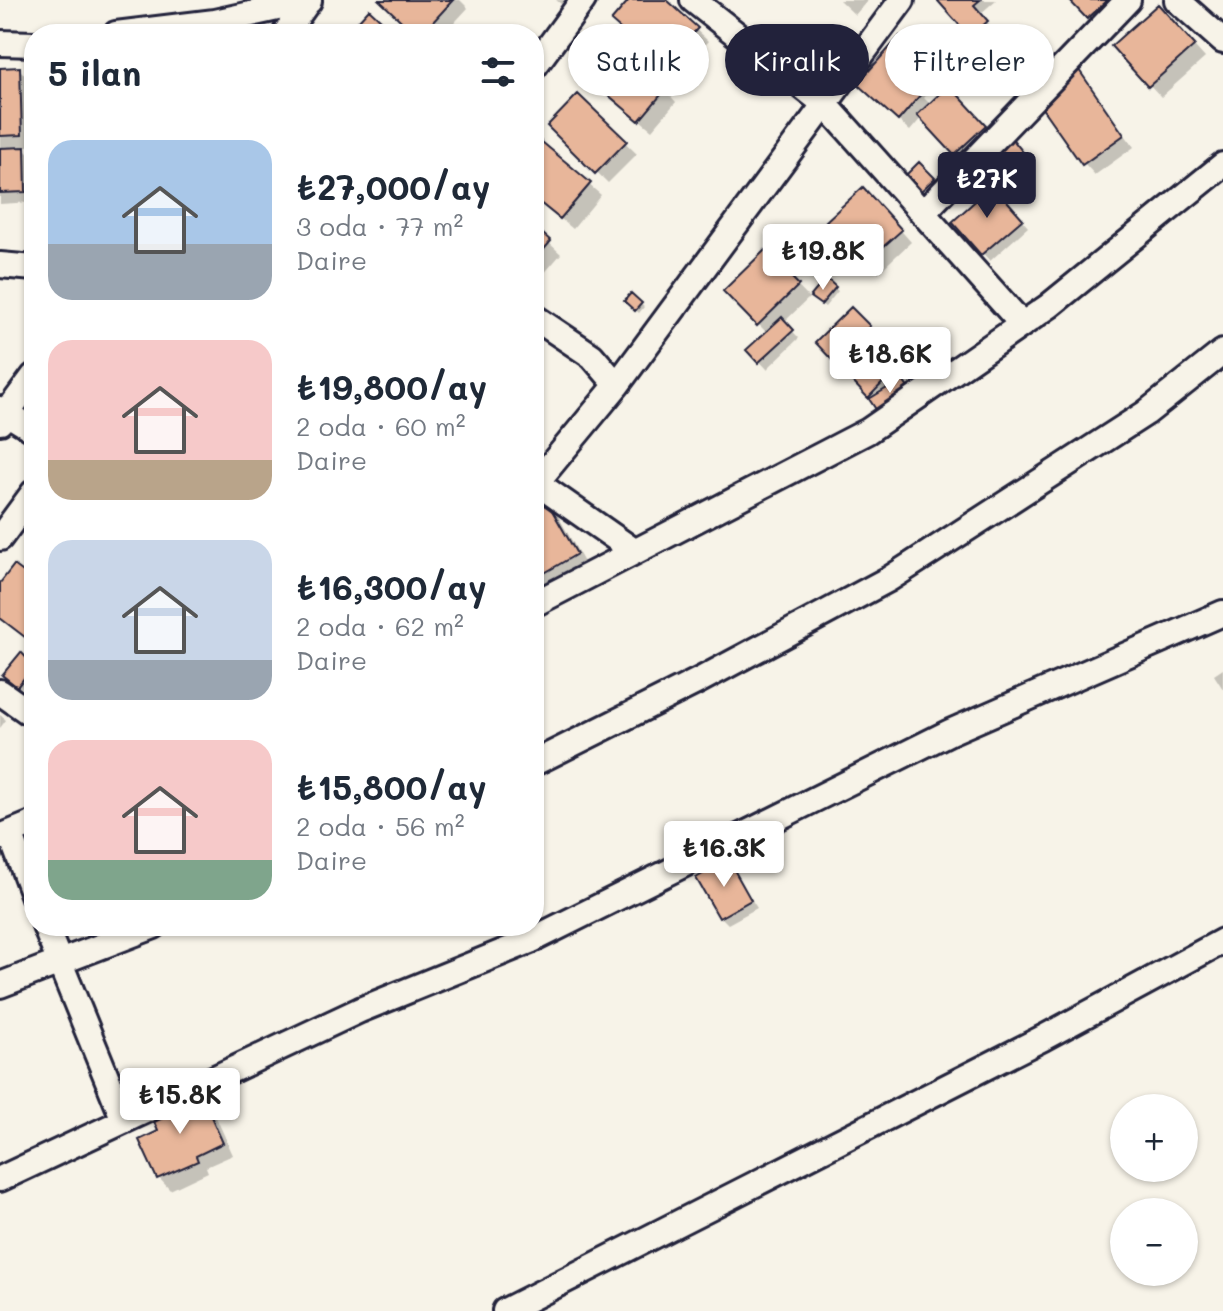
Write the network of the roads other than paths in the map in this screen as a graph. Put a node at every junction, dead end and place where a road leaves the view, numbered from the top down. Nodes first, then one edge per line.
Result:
1 (309, 0) edge
2 (583, 0) edge
3 (693, 0) edge
4 (902, 0) edge
5 (1128, 0) edge
6 (1177, 0) edge
7 (198, 24) edge
8 (292, 24) edge
9 (1223, 41) edge
10 (0, 43) edge
11 (24, 44) edge
12 (544, 53) edge
13 (826, 105) junction
14 (1223, 165) edge
15 (923, 213) junction
16 (0, 265) edge
17 (24, 267) edge
18 (544, 324) edge
19 (1022, 324) junction
20 (1223, 352) edge
21 (617, 385) junction
22 (24, 388) edge
23 (3, 414) edge
24 (24, 425) edge
25 (544, 471) edge
26 (544, 488) edge
27 (24, 506) edge
28 (0, 538) edge
29 (634, 551) junction
30 (544, 599) edge
31 (1223, 613) edge
32 (0, 692) edge
33 (24, 709) edge
34 (544, 758) edge
35 (24, 827) edge
36 (5, 835) edge
37 (24, 876) edge
38 (544, 934) edge
39 (49, 936) edge
40 (128, 936) edge
41 (540, 936) edge
42 (1223, 941) edge
43 (59, 962) junction
44 (0, 985) edge
45 (124, 1120) junction
46 (0, 1179) edge
47 (505, 1311) edge

1 - 7 street
1 - 8 street
2 - 12 street
3 - 13 street
4 - 13 street
5 - 15 street
6 - 9 street
10 - 11 street
13 - 15 street
13 - 21 street
14 - 19 street
15 - 19 street
16 - 17 street
18 - 21 street
19 - 29 street
20 - 34 street
21 - 25 street
22 - 23 street
23 - 24 street
26 - 29 street
27 - 28 street
29 - 30 street
31 - 38 street
32 - 33 street
35 - 36 street
36 - 37 street
39 - 43 street
40 - 43 street
41 - 45 street
42 - 47 street
43 - 44 street
43 - 45 street
45 - 46 street

